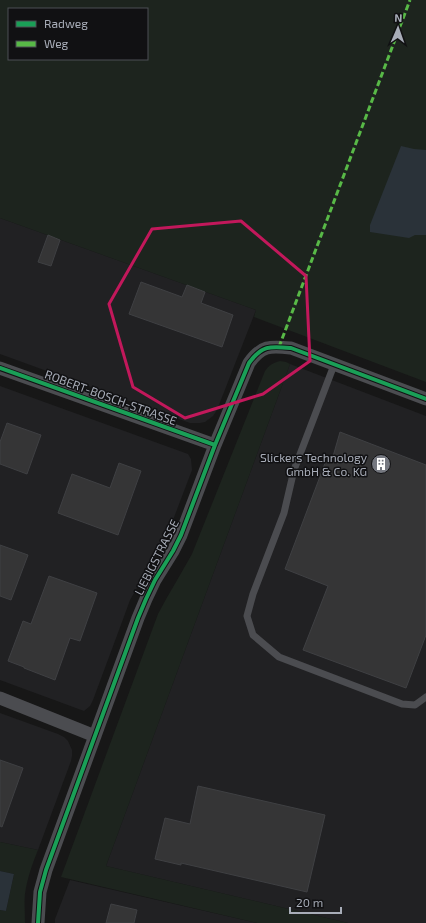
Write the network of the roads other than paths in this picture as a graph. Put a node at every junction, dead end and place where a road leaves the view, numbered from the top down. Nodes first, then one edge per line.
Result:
1 (334, 364) junction
2 (0, 368) edge
3 (426, 399) edge
4 (215, 445) junction
5 (426, 697) edge
6 (0, 698) edge
7 (95, 736) junction
8 (38, 923) edge

1 - 3 street, LIEBIGSTRASSE
1 - 4 street, LIEBIGSTRASSE
1 - 5 lane
2 - 4 street, ROBERT-BOSCH-STRASSE
4 - 7 street, LIEBIGSTRASSE
6 - 7 street
7 - 8 street, LIEBIGSTRASSE

